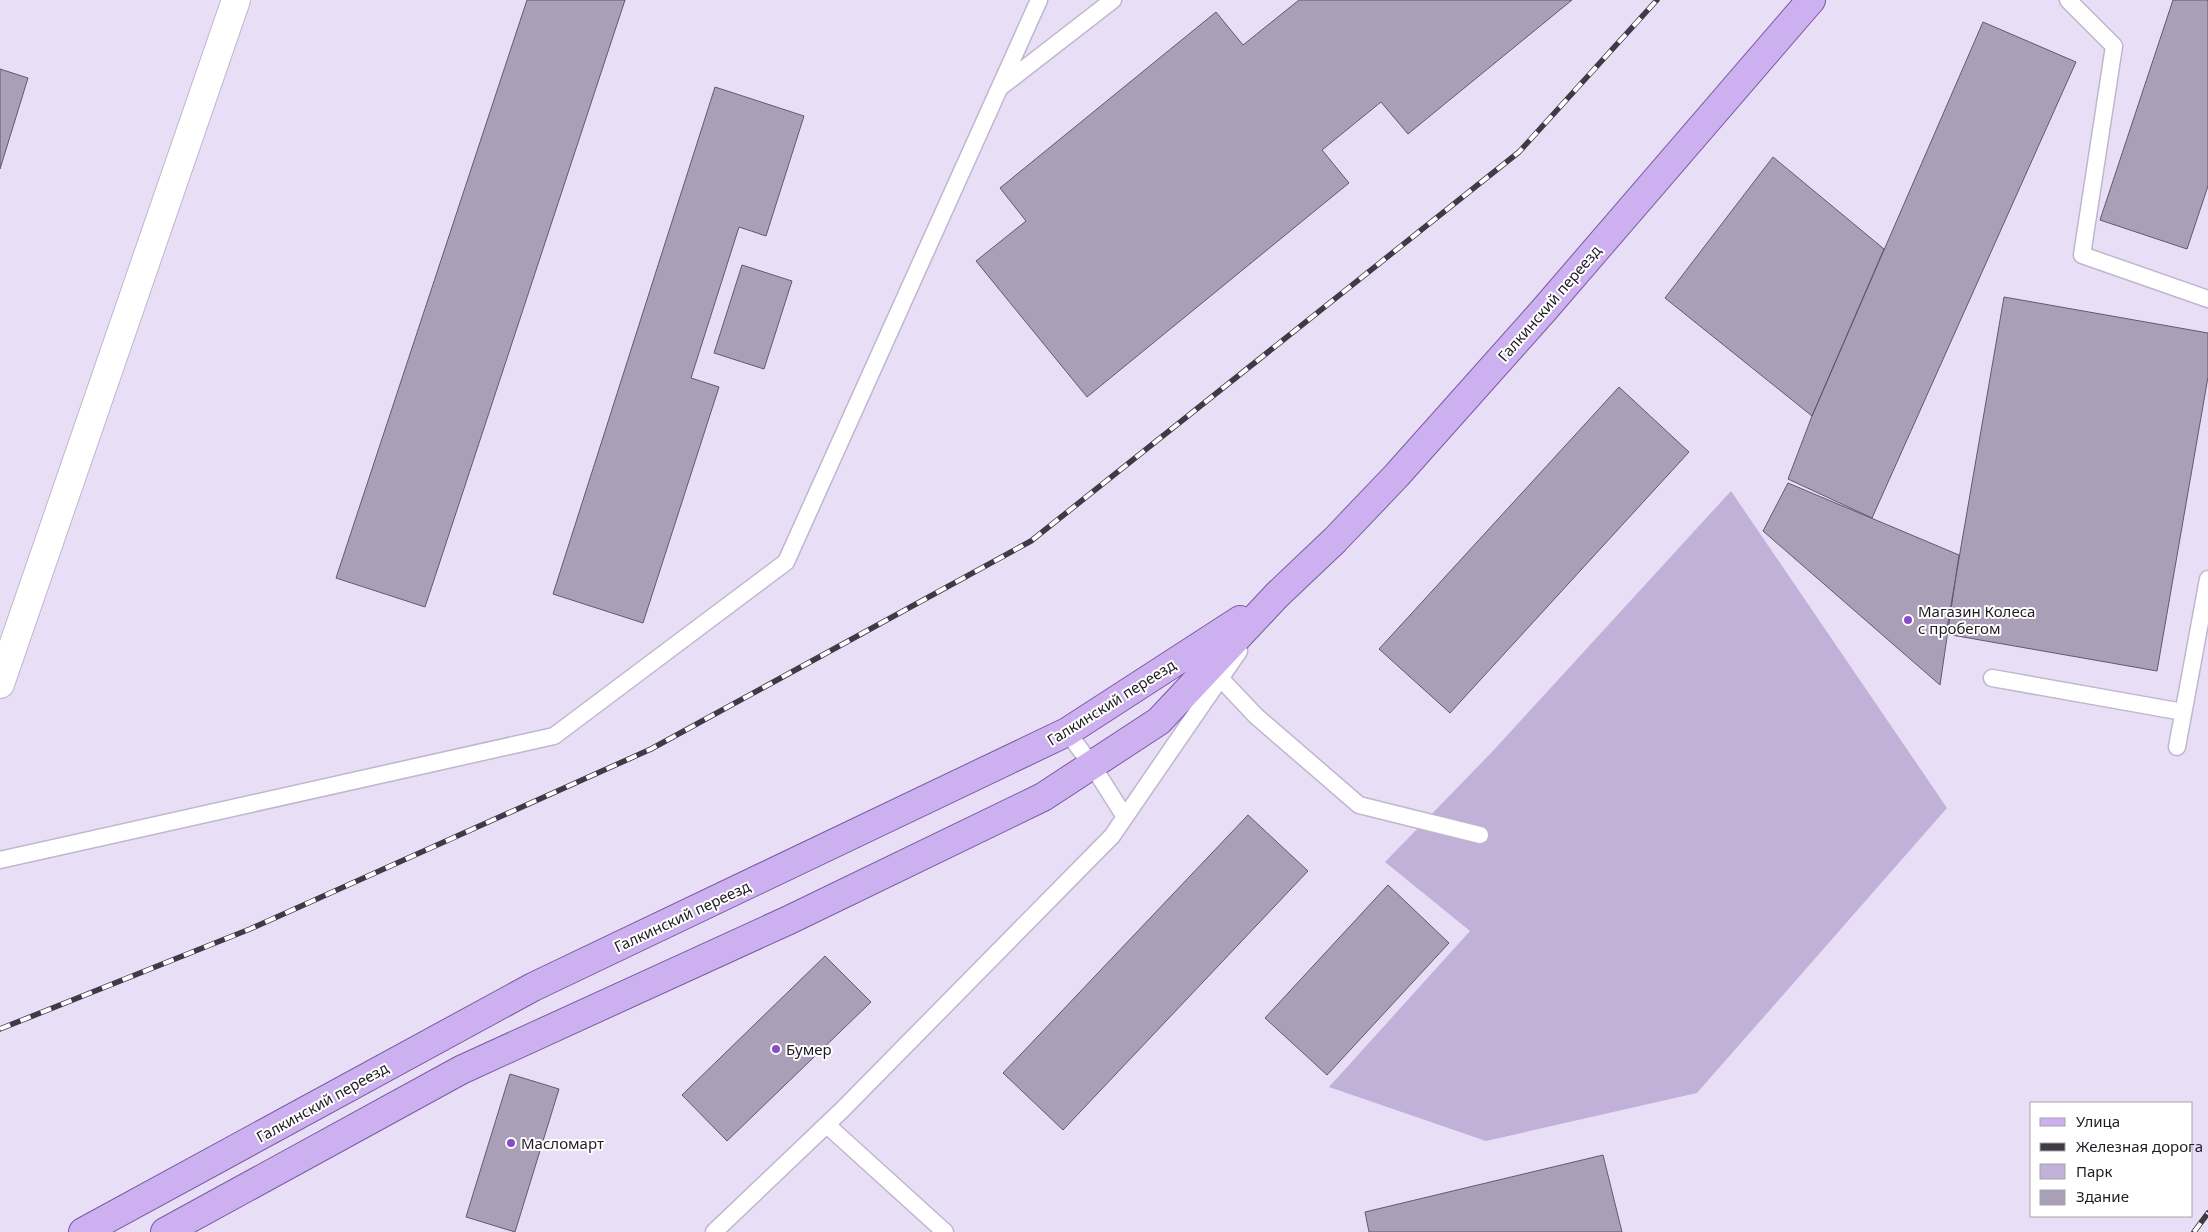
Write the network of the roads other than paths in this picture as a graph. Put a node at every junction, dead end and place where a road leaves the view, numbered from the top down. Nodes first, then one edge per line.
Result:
1 (236, 0) edge
2 (1039, 0) edge
3 (1113, 0) edge
4 (1811, 0) edge
5 (2068, 0) edge
6 (1000, 87) junction
7 (2208, 299) edge
8 (2208, 578) edge
9 (1276, 596) junction
10 (1220, 678) junction
11 (1992, 678) dead end
12 (0, 684) edge
13 (2183, 712) junction
14 (1067, 732) junction
15 (2177, 748) dead end
16 (1092, 764) junction
17 (1125, 817) junction
18 (1480, 835) dead end
19 (0, 860) edge
20 (827, 1125) junction
21 (177, 1229) edge
22 (83, 1232) edge
23 (714, 1232) edge
24 (944, 1232) edge

1 - 12 street
2 - 6 lane
3 - 6 lane
4 - 9 main road, Галкинский переезд
5 - 7 lane
6 - 19 lane
8 - 13 lane
9 - 10 lane
9 - 14 main road, Галкинский переезд
9 - 16 main road, Галкинский переезд
10 - 17 lane
10 - 18 lane
11 - 13 lane
13 - 15 lane
14 - 16 lane
14 - 22 main road, Галкинский переезд
16 - 17 lane
16 - 21 main road, Галкинский переезд
17 - 20 lane
20 - 23 lane
20 - 24 lane

